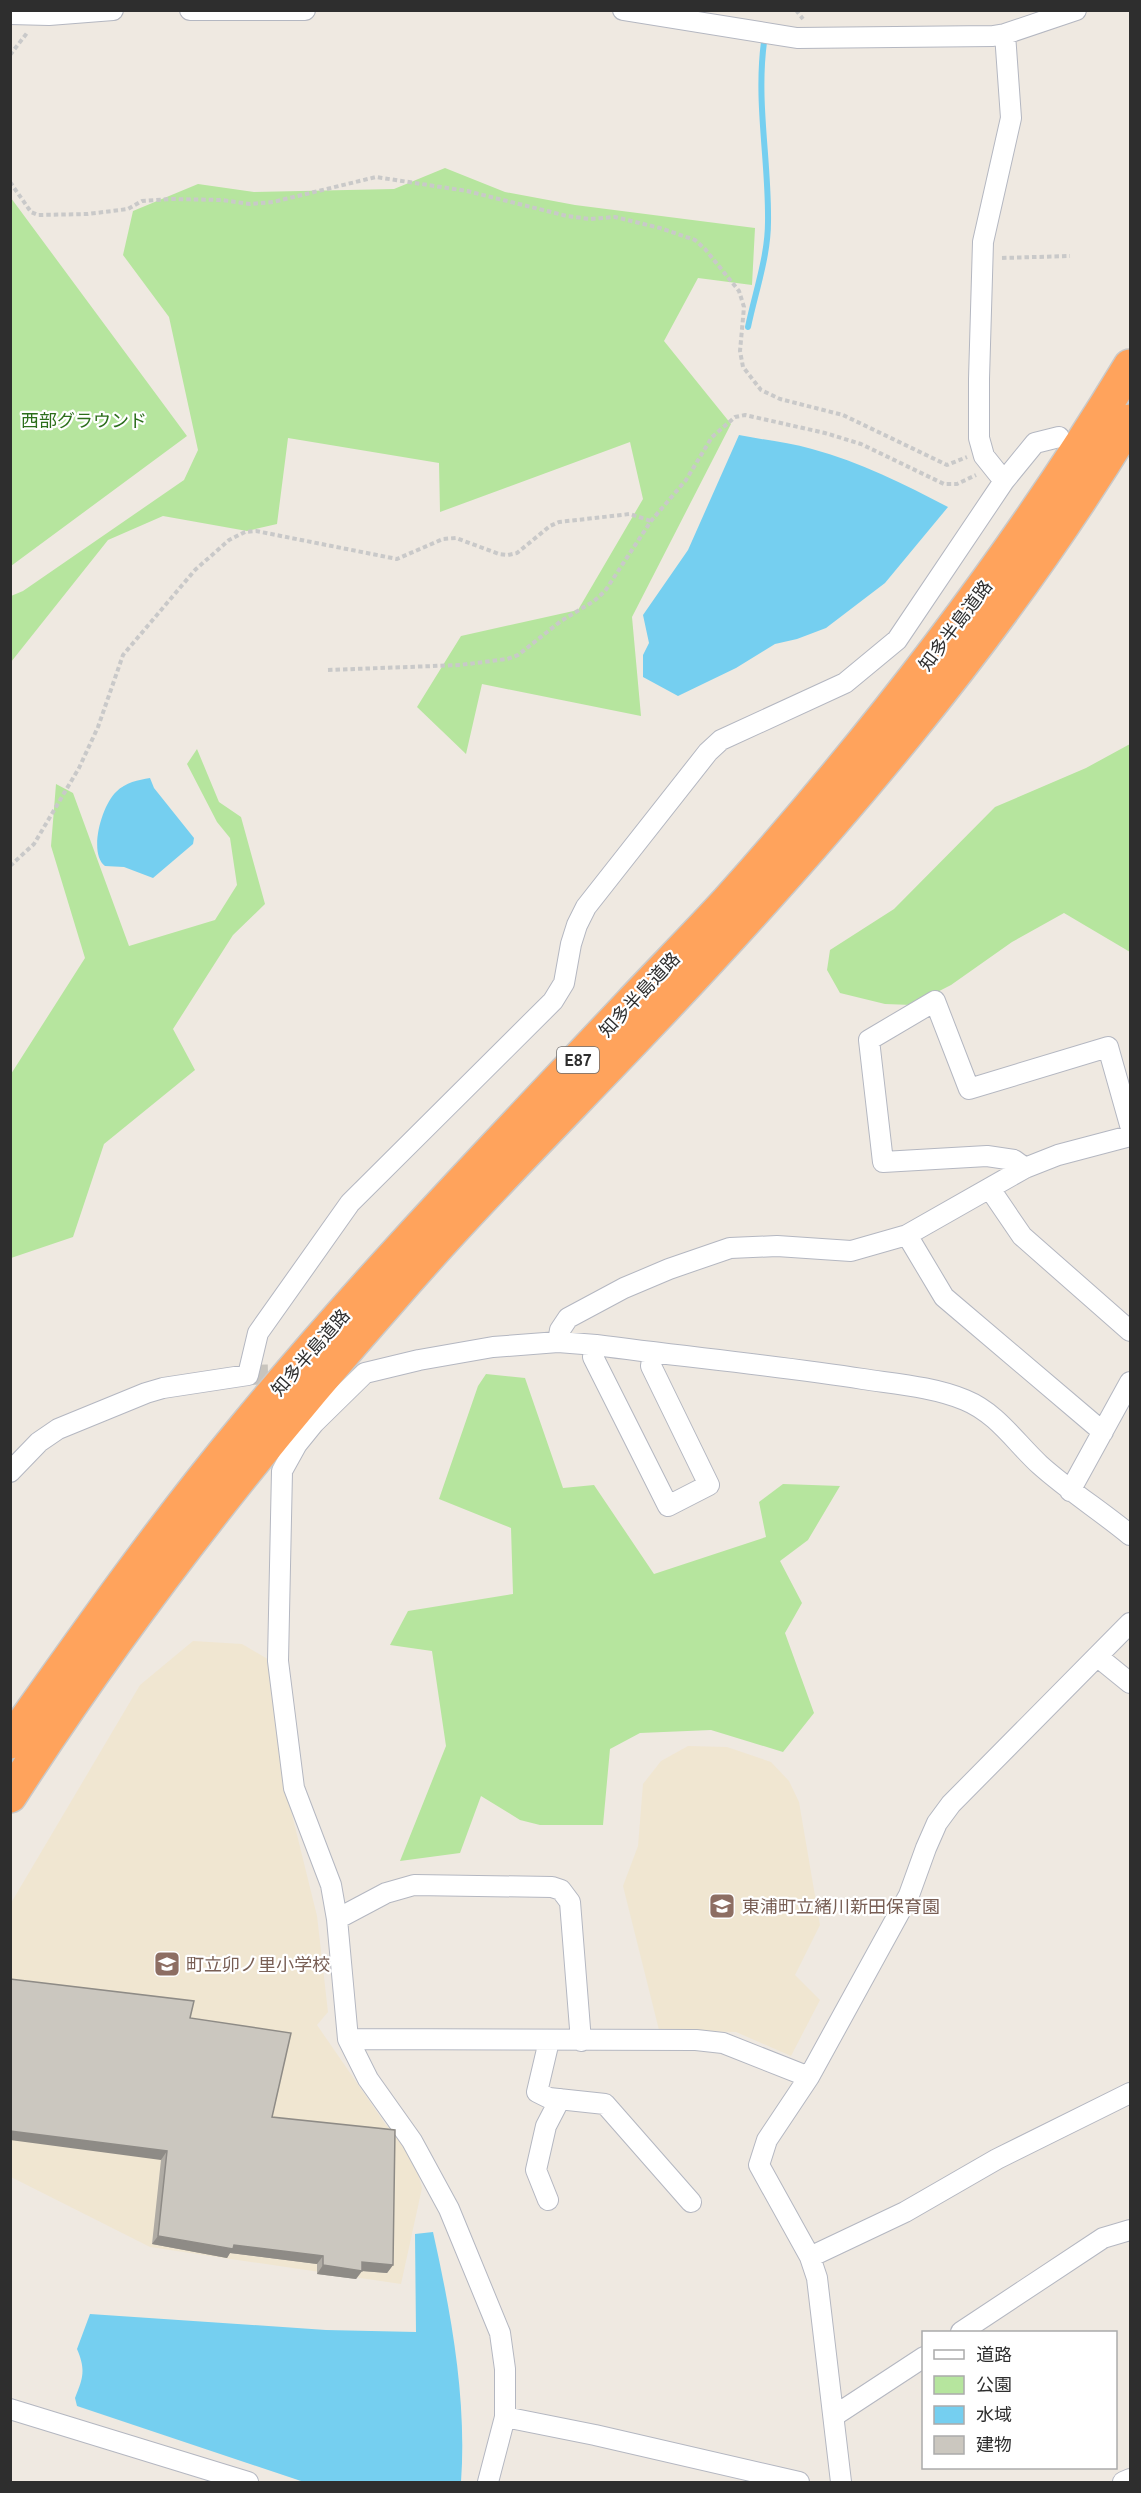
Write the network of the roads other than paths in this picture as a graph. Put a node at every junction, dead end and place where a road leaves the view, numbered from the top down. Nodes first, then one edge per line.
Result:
1 (113, 10) edge
2 (190, 10) edge
3 (305, 10) edge
4 (623, 10) edge
5 (1076, 10) edge
6 (10, 14) edge
7 (1005, 34) junction
8 (1131, 366) edge
9 (1131, 421) edge
10 (1059, 437) dead end
11 (1004, 481) junction
12 (1131, 1125) edge
13 (1131, 1136) edge
14 (1025, 1168) junction
15 (990, 1189) junction
16 (907, 1235) junction
17 (1131, 1331) edge
18 (558, 1342) junction
19 (596, 1345) junction
20 (653, 1353) junction
21 (1131, 1382) edge
22 (1103, 1432) junction
23 (10, 1472) edge
24 (1070, 1491) junction
25 (1131, 1535) edge
26 (1131, 1623) edge
27 (1098, 1657) junction
28 (1131, 1683) edge
29 (10, 1742) edge
30 (10, 1796) edge
31 (337, 1919) junction
32 (348, 2039) junction
33 (549, 2041) junction
34 (581, 2041) junction
35 (809, 2077) junction
36 (1131, 2093) edge
37 (560, 2099) junction
38 (548, 2200) dead end
39 (691, 2202) dead end
40 (1131, 2230) edge
41 (810, 2257) junction
42 (963, 2331) edge
43 (922, 2358) edge
44 (10, 2409) edge
45 (834, 2416) junction
46 (505, 2417) junction
47 (1131, 2479) edge
48 (248, 2482) edge
49 (488, 2482) edge
50 (799, 2482) edge
51 (841, 2482) edge
52 (1123, 2482) edge

1 - 6 street
2 - 3 street
4 - 7 street
5 - 7 street
7 - 11 street
8 - 29 highway, 知多半島道路 / E87
9 - 30 highway, 知多半島道路 / E87
10 - 11 street
11 - 23 street
12 - 14 street
13 - 14 street
14 - 15 street
15 - 16 street
15 - 17 street
16 - 18 street
16 - 22 street
18 - 19 street
18 - 31 street
19 - 20 street
19 - 20 street
20 - 24 street
21 - 22 street
22 - 24 street
24 - 25 street
26 - 27 street
27 - 28 street
27 - 35 street
31 - 32 street
31 - 34 street
32 - 33 street
32 - 46 street
33 - 34 street
33 - 37 street
34 - 35 street
35 - 41 street
36 - 41 street
37 - 38 street
37 - 39 street
40 - 42 street
41 - 45 street
43 - 45 street
44 - 48 street
45 - 51 street
46 - 49 street
46 - 50 street
47 - 52 street

